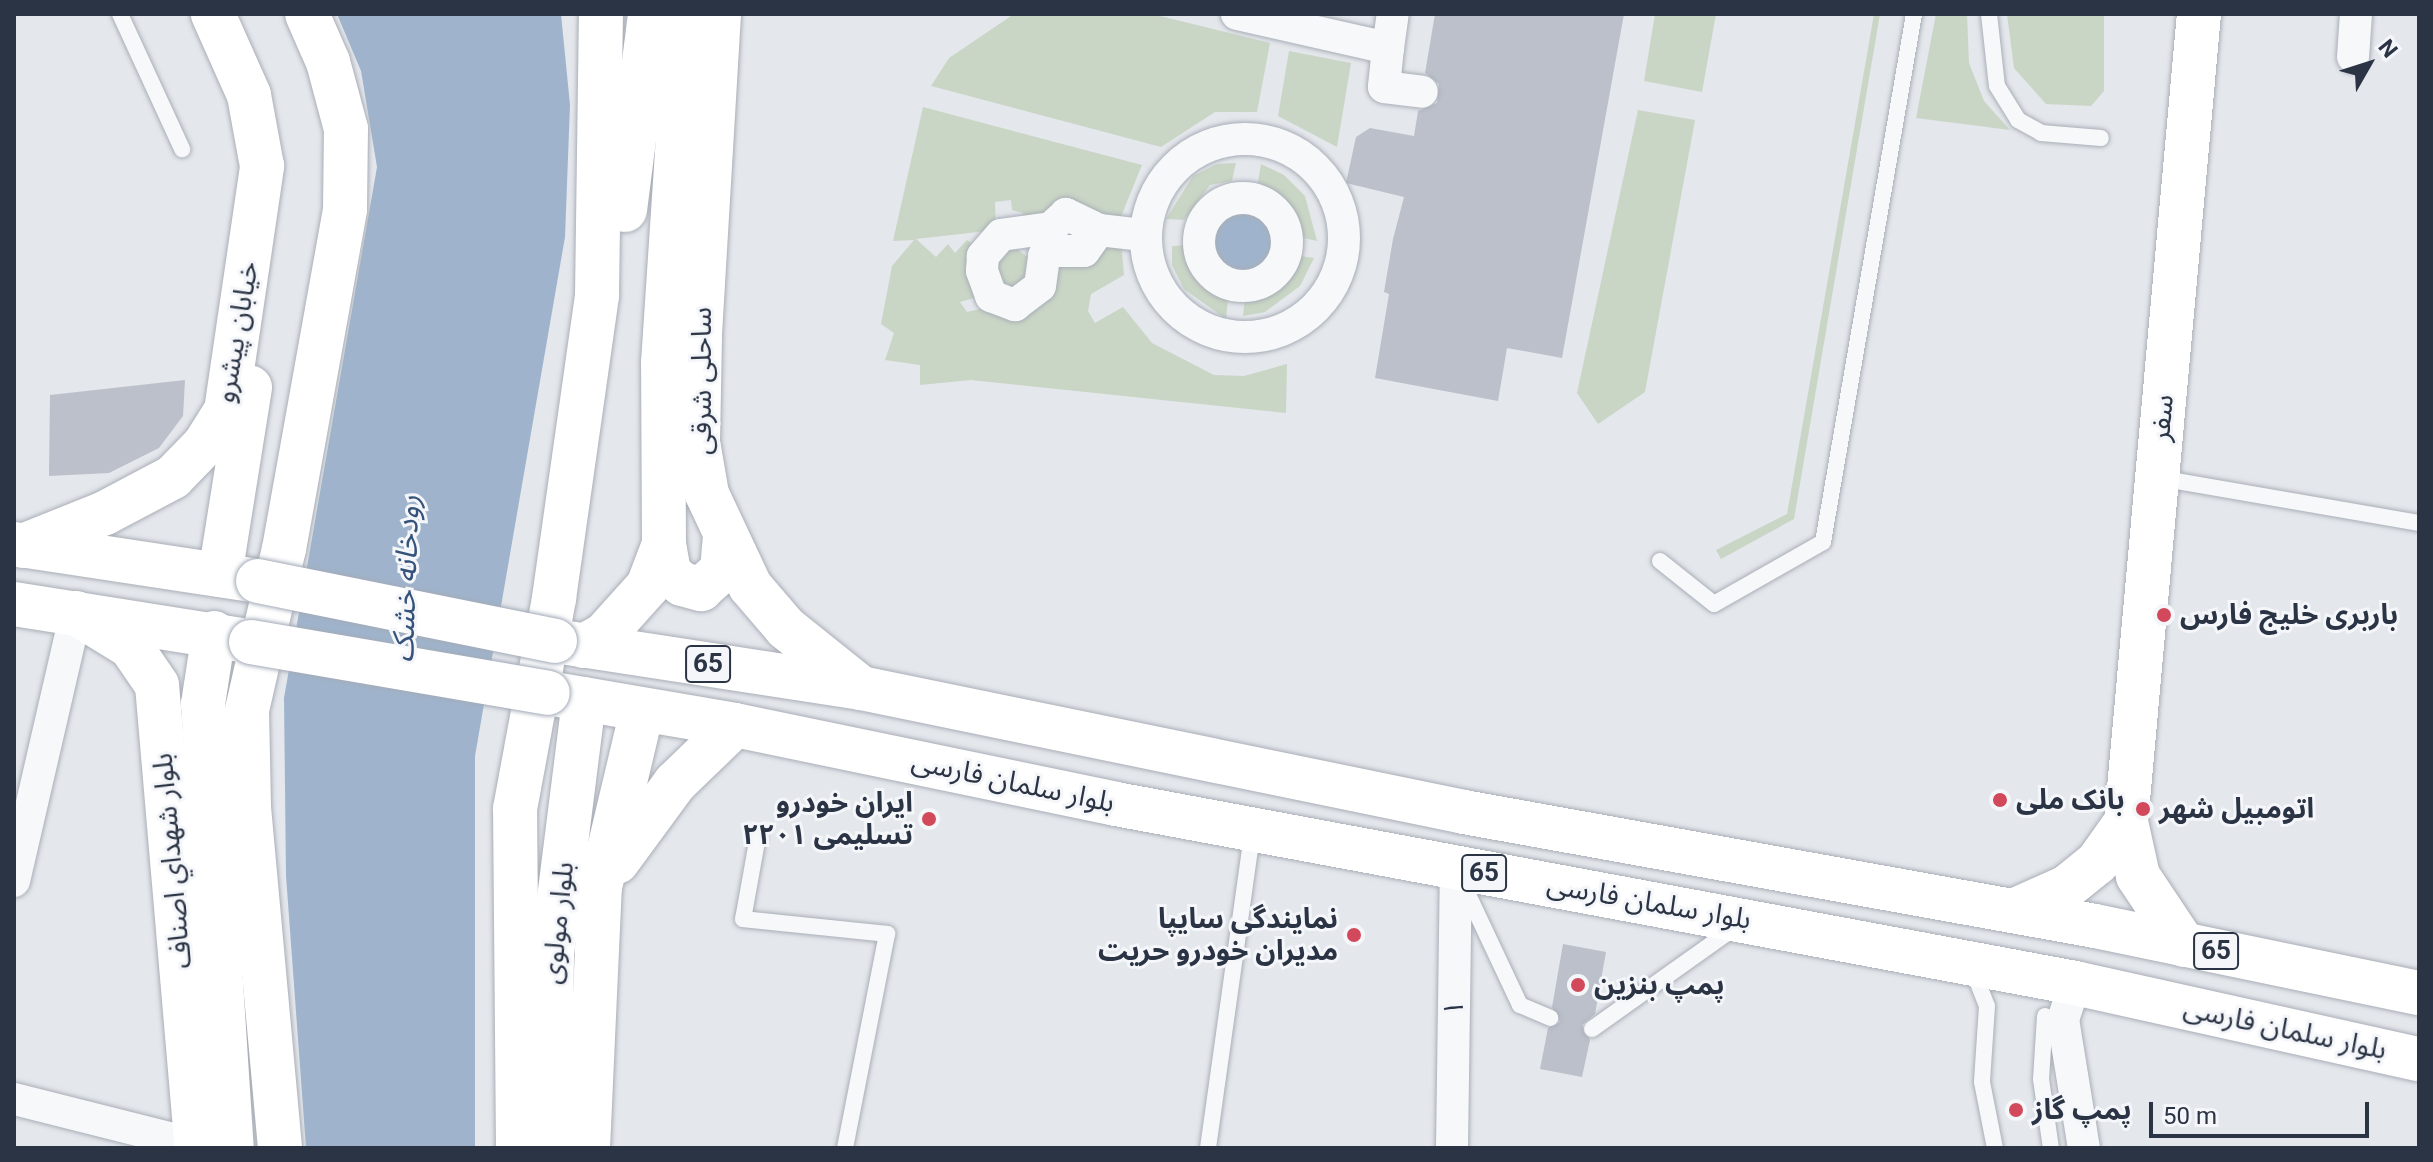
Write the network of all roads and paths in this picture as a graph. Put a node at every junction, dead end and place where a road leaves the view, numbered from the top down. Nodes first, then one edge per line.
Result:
1 (120, 14) edge
2 (213, 14) edge
3 (228, 14) edge
4 (307, 14) edge
5 (601, 14) edge
6 (650, 14) edge
7 (686, 14) edge
8 (719, 14) edge
9 (1237, 14) edge
10 (1393, 14) edge
11 (1914, 14) edge
12 (1989, 14) edge
13 (2199, 14) edge
14 (2356, 14) edge
15 (1388, 48) junction
16 (2353, 57) dead end
17 (1422, 92) dead end
18 (2101, 138) dead end
19 (182, 149) dead end
20 (1099, 230) dead end
21 (1143, 235) junction
22 (597, 296) junction
23 (2157, 478) junction
24 (2419, 523) edge
25 (725, 538) junction
26 (664, 544) junction
27 (19, 545) edge
28 (1660, 561) dead end
29 (239, 578) junction
30 (14, 604) edge
31 (76, 613) junction
32 (232, 638) junction
33 (570, 643) junction
34 (861, 688) junction
35 (571, 708) junction
36 (735, 725) junction
37 (638, 727) junction
38 (2126, 822) junction
39 (1252, 830) junction
40 (758, 836) dead end
41 (18, 865) edge
42 (1456, 869) junction
43 (600, 887) junction
44 (2013, 911) junction
45 (1746, 919) junction
46 (2184, 945) junction
47 (1971, 962) junction
48 (2075, 983) junction
49 (2419, 993) edge
50 (2045, 1016) dead end
51 (1550, 1018) dead end
52 (1592, 1029) dead end
53 (2419, 1059) edge
54 (14, 1099) edge
55 (215, 1147) edge
56 (280, 1148) edge
57 (518, 1148) edge
58 (548, 1148) edge
59 (588, 1148) edge
60 (845, 1148) edge
61 (1208, 1148) edge
62 (1452, 1148) edge
63 (1995, 1148) edge
64 (2051, 1148) edge
65 (2084, 1148) edge

1 - 19 lane
2 - 27 main road, خیابان پیشرو
3 - 29 main road, خیابان پیشرو
4 - 56 main road
5 - 22 main road
6 - 22 main road
7 - 26 main road, ساحلی شرقی
8 - 25 main road, ساحلی شرقی
9 - 15 street
10 - 15 street
11 - 28 lane
12 - 18 lane
13 - 23 main road, سفر
14 - 16 street
15 - 17 street
20 - 21 street
21 - 21 street
22 - 57 main road
23 - 24 lane
23 - 38 main road, سفر
25 - 26 main road
25 - 34 main road, ساحلی شرقی
26 - 33 main road, ساحلی شرقی
27 - 29 main road, 65
29 - 33 main road, 65, bridge
30 - 31 main road, 65
31 - 32 main road, 65
31 - 41 street
31 - 55 main road, بلوار شهداي اصناف
32 - 35 main road, 65, bridge
32 - 55 main road, بلوار شهداي اصناف
33 - 34 main road, بلوار سلمان فارسی / 65
34 - 44 main road, بلوار سلمان فارسی / 65
35 - 37 main road, بلوار سلمان فارسی / 65
35 - 58 main road, بلوار مولوی
36 - 37 main road, بلوار سلمان فارسی / 65
36 - 39 main road, بلوار سلمان فارسی / 65
36 - 43 main road
37 - 43 main road, بلوار مولوی
38 - 44 main road
38 - 46 main road, سفر
39 - 42 main road, بلوار سلمان فارسی / 65
39 - 61 lane
40 - 60 lane
42 - 45 main road, بلوار سلمان فارسی / 65
42 - 51 lane
42 - 62 street, ۱
43 - 59 main road, بلوار مولوی
44 - 46 main road, بلوار سلمان فارسی / 65
45 - 47 main road, بلوار سلمان فارسی / 65
45 - 52 lane
46 - 49 main road, بلوار سلمان فارسی / 65
47 - 48 main road, بلوار سلمان فارسی / 65
47 - 63 lane
48 - 53 main road, بلوار سلمان فارسی / 65
48 - 65 street
50 - 64 lane
54 - 55 street

